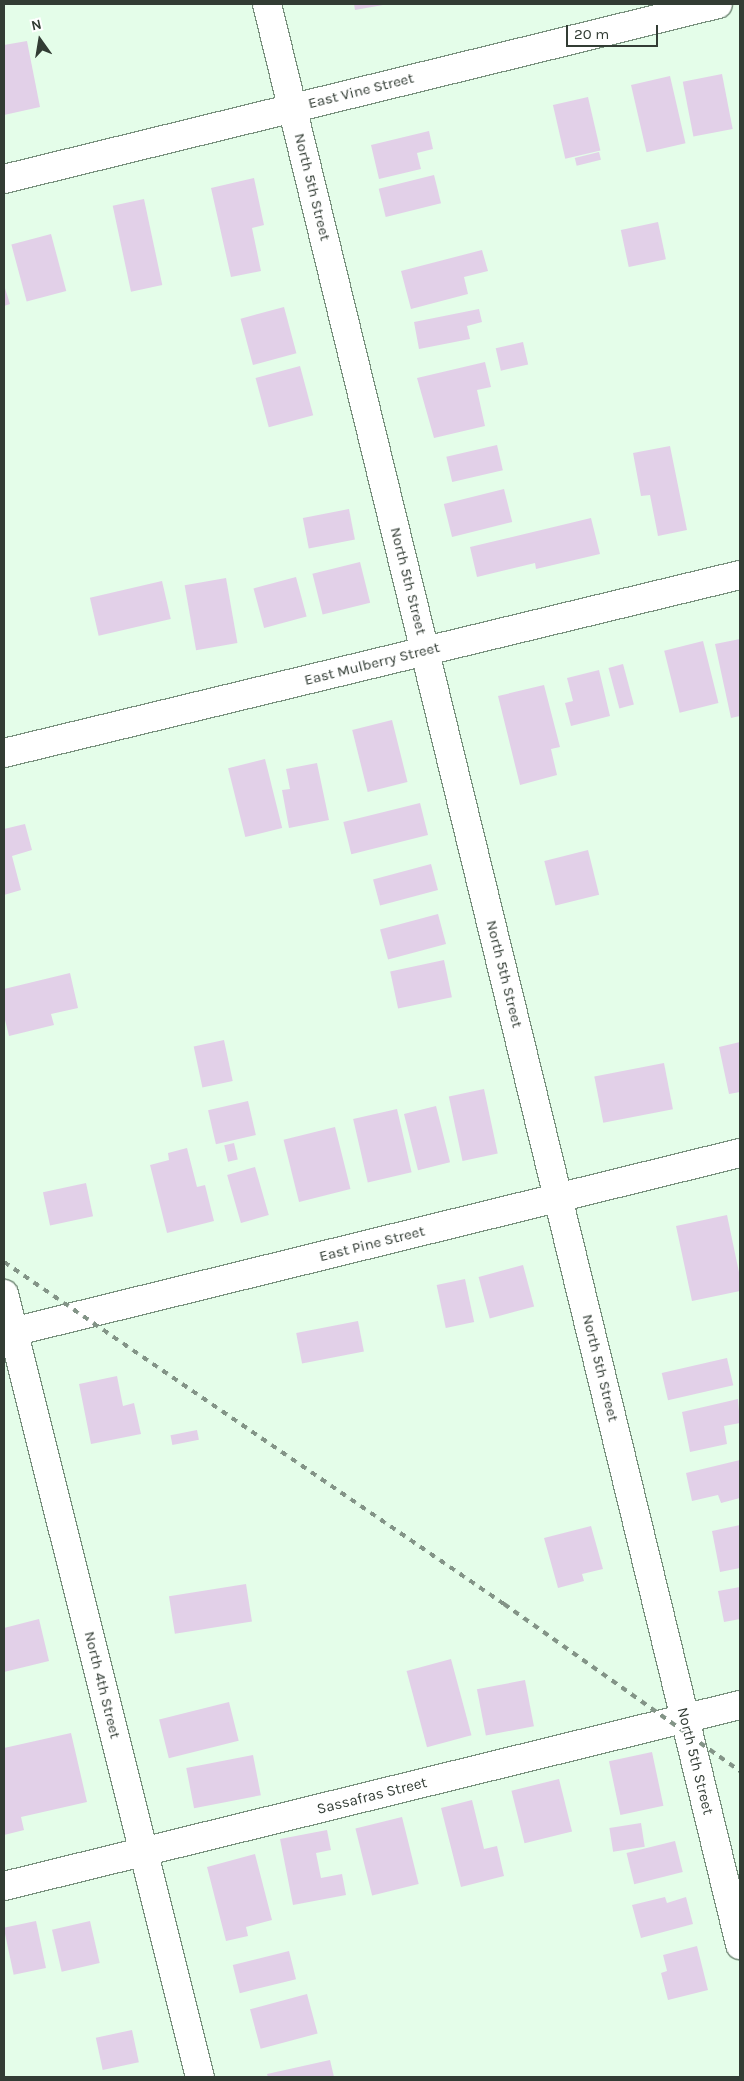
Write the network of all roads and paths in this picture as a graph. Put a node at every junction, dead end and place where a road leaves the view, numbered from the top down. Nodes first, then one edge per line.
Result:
1 (267, 4) edge
2 (718, 4) edge
3 (293, 109) junction
4 (4, 179) edge
5 (740, 575) edge
6 (425, 651) junction
7 (4, 753) edge
8 (740, 1153) edge
9 (560, 1198) junction
10 (4, 1294) edge
11 (8, 1333) edge
12 (740, 1705) edge
13 (685, 1718) junction
14 (144, 1852) junction
15 (4, 1886) edge
16 (740, 1945) edge
17 (200, 2077) edge

1 - 3 street, North 5th Street
2 - 3 street, East Vine Street
3 - 4 street, East Vine Street
3 - 6 street, North 5th Street
5 - 6 street, East Mulberry Street
6 - 7 street, East Mulberry Street
6 - 9 street, North 5th Street
8 - 9 street, East Pine Street
9 - 11 street, East Pine Street
9 - 13 street, North 5th Street
10 - 11 street, North 4th Street
11 - 14 street, North 4th Street
12 - 13 street, Sassafras Street
13 - 14 street, Sassafras Street
13 - 16 street, North 5th Street
14 - 15 street, Sassafras Street
14 - 17 street, North 4th Street

